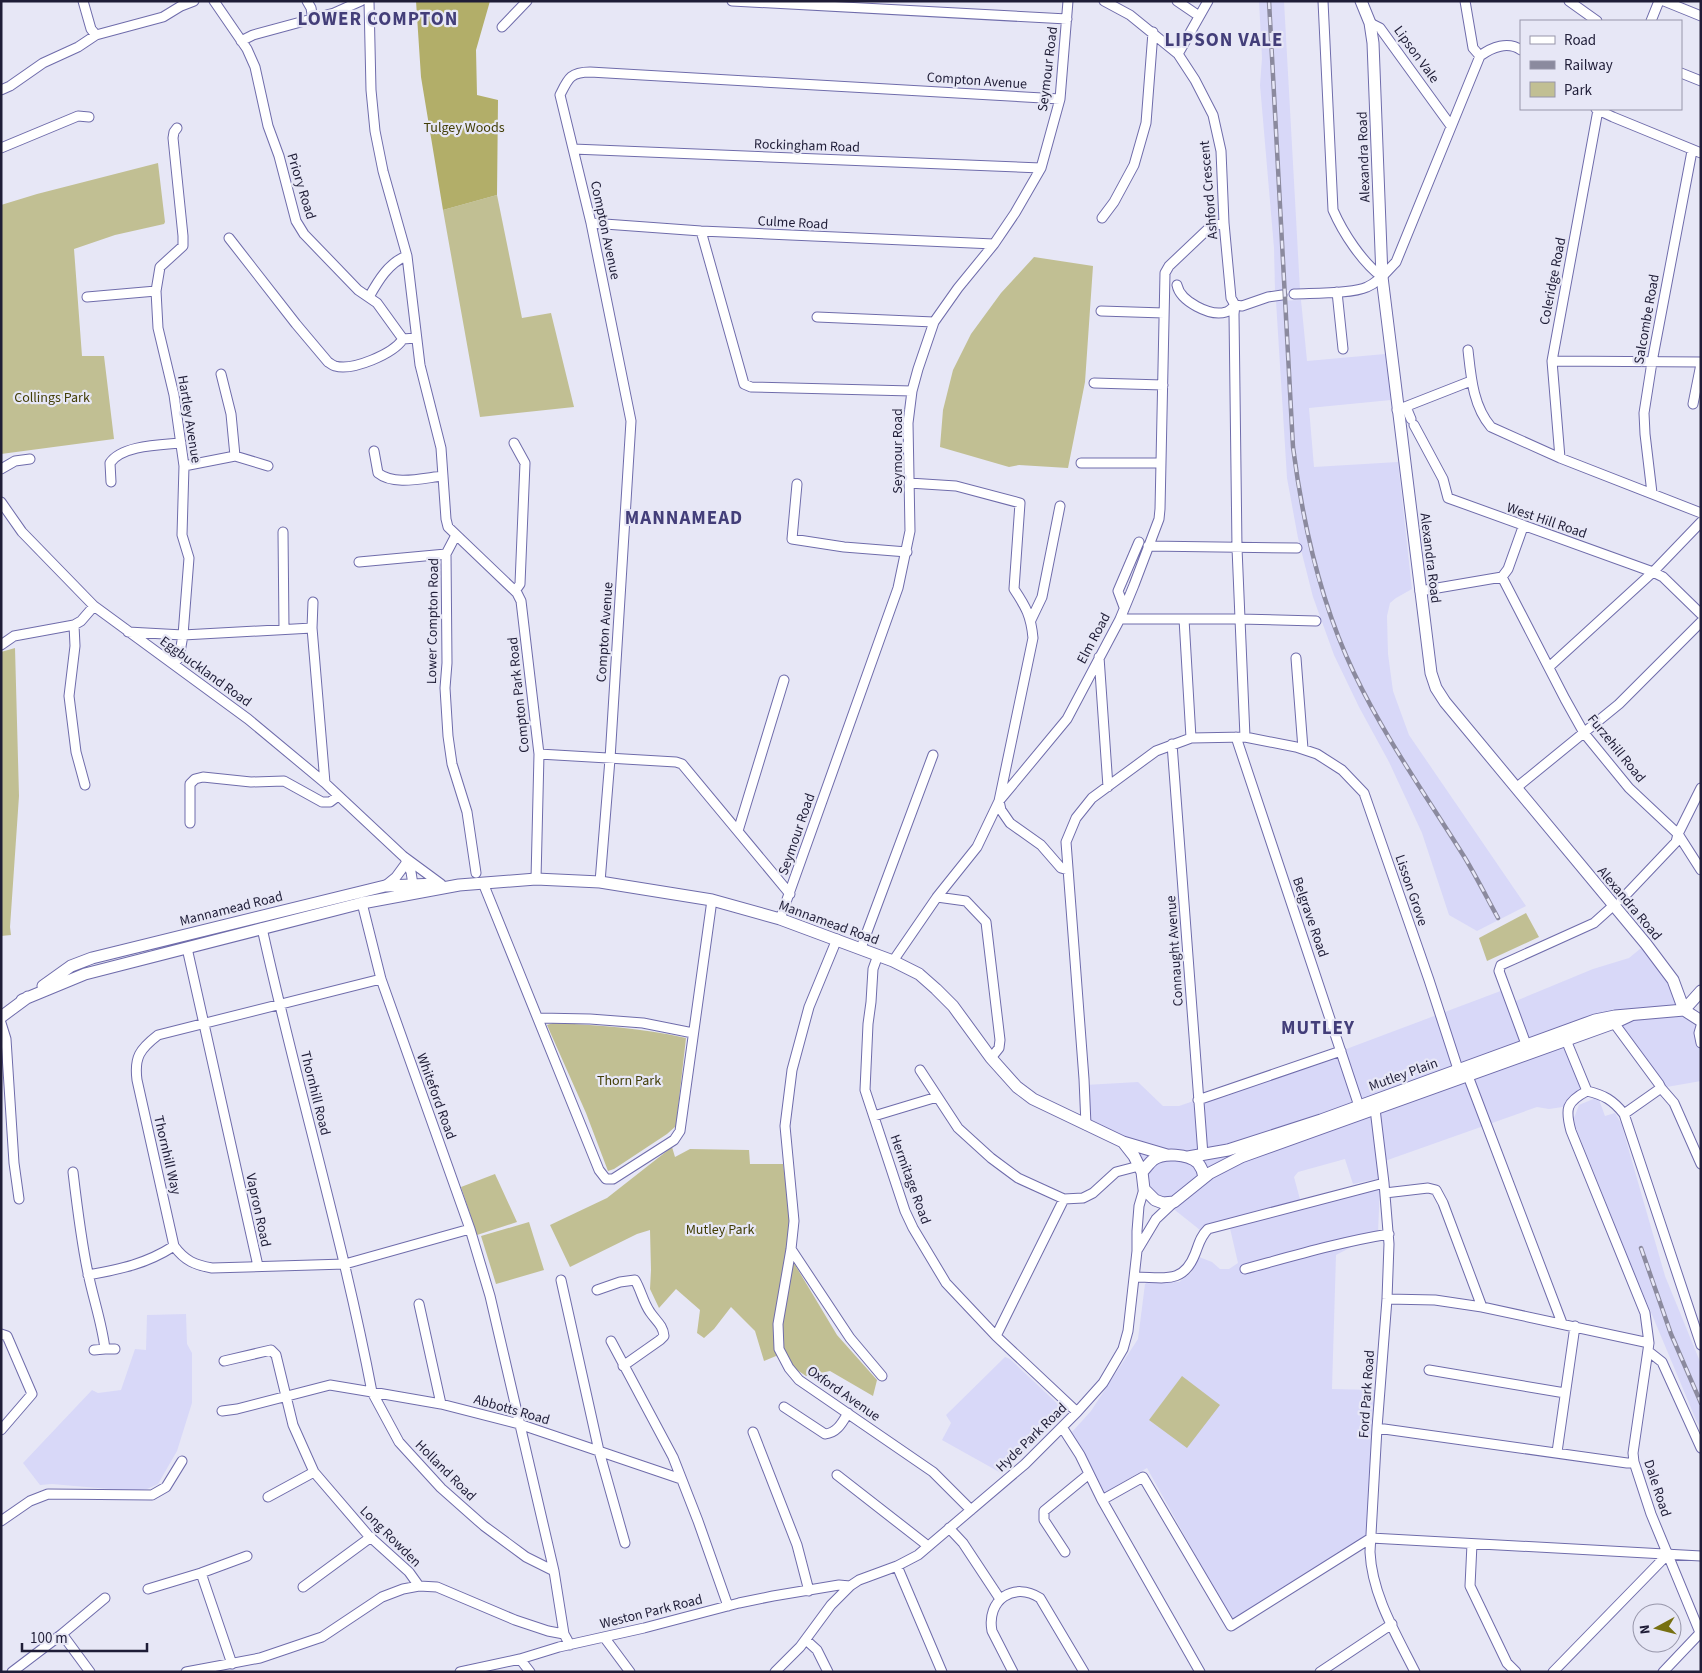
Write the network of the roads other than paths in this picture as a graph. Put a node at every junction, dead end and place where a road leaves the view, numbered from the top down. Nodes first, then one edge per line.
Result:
1 (83, 1) edge
2 (194, 1) edge
3 (214, 1) edge
4 (308, 1) edge
5 (361, 1) edge
6 (369, 1) edge
7 (527, 1) edge
8 (732, 1) edge
9 (1104, 1) edge
10 (1177, 1) edge
11 (1208, 1) edge
12 (1323, 1) edge
13 (1360, 1) edge
14 (1465, 1) edge
15 (1569, 1) edge
16 (1659, 1) edge
17 (1664, 1) edge
18 (1069, 2) edge
19 (1199, 16) junction
20 (1701, 16) edge
21 (1066, 19) junction
22 (313, 20) junction
23 (1597, 20) edge
24 (1651, 20) edge
25 (1370, 23) junction
26 (502, 27) dead end
27 (1153, 32) junction
28 (96, 34) junction
29 (241, 41) junction
30 (1520, 49) edge
31 (1178, 54) junction
32 (1480, 56) junction
33 (1682, 73) edge
34 (1701, 81) edge
35 (1, 90) edge
36 (1060, 99) junction
37 (1597, 110) edge
38 (1601, 110) edge
39 (1614, 113) edge
40 (89, 117) dead end
41 (1451, 126) junction
42 (177, 128) dead end
43 (1, 148) edge
44 (573, 150) junction
45 (1696, 152) edge
46 (1040, 168) junction
47 (1102, 218) dead end
48 (591, 223) junction
49 (1224, 223) junction
50 (701, 231) junction
51 (229, 238) dead end
52 (994, 244) junction
53 (407, 256) junction
54 (1382, 277) junction
55 (1177, 285) dead end
56 (156, 291) junction
57 (1337, 292) junction
58 (1294, 294) dead end
59 (1282, 295) dead end
60 (87, 297) dead end
61 (369, 297) junction
62 (1236, 305) junction
63 (1101, 311) dead end
64 (1164, 313) junction
65 (817, 317) dead end
66 (934, 322) junction
67 (416, 338) junction
68 (403, 339) junction
69 (1343, 349) dead end
70 (1468, 350) dead end
71 (1552, 360) junction
72 (1652, 362) junction
73 (1701, 363) edge
74 (221, 374) dead end
75 (1471, 381) junction
76 (1094, 383) dead end
77 (1163, 385) junction
78 (912, 391) junction
79 (1693, 404) dead end
80 (1401, 408) junction
81 (181, 443) junction
82 (514, 444) dead end
83 (374, 451) dead end
84 (235, 456) junction
85 (1560, 458) junction
86 (30, 459) dead end
87 (1081, 463) dead end
88 (1161, 463) junction
89 (184, 466) junction
90 (268, 466) dead end
91 (1, 468) edge
92 (443, 476) junction
93 (111, 482) dead end
94 (909, 483) junction
95 (797, 484) dead end
96 (1652, 493) junction
97 (1, 502) edge
98 (1060, 506) dead end
99 (1701, 513) edge
100 (1701, 522) edge
101 (1523, 526) junction
102 (283, 532) dead end
103 (456, 535) junction
104 (1138, 542) dead end
105 (1148, 546) junction
106 (1237, 548) junction
107 (1296, 548) dead end
108 (907, 552) junction
109 (446, 554) junction
110 (359, 562) dead end
111 (1653, 572) junction
112 (1502, 577) junction
113 (515, 591) junction
114 (1420, 591) junction
115 (313, 602) dead end
116 (94, 606) junction
117 (1124, 607) junction
118 (1701, 614) edge
119 (1184, 618) junction
120 (1120, 619) junction
121 (1240, 619) junction
122 (1032, 620) junction
123 (1316, 621) dead end
124 (1701, 622) edge
125 (74, 625) junction
126 (312, 628) junction
127 (284, 629) junction
128 (128, 632) junction
129 (183, 635) junction
130 (1, 644) edge
131 (1099, 656) junction
132 (1296, 658) dead end
133 (173, 664) junction
134 (1550, 667) junction
135 (784, 680) dead end
136 (1584, 733) junction
137 (1236, 737) junction
138 (1246, 737) junction
139 (1191, 738) junction
140 (1172, 744) junction
141 (1303, 749) junction
142 (539, 754) junction
143 (933, 755) dead end
144 (610, 759) junction
145 (325, 783) junction
146 (85, 785) dead end
147 (1108, 787) junction
148 (1516, 788) junction
149 (1701, 788) edge
150 (338, 796) junction
151 (999, 800) junction
152 (190, 823) dead end
153 (738, 831) junction
154 (1678, 834) junction
155 (405, 859) junction
156 (1068, 870) junction
157 (1701, 870) edge
158 (476, 873) dead end
159 (536, 880) junction
160 (600, 882) junction
161 (441, 884) junction
162 (483, 884) junction
163 (459, 885) junction
164 (385, 886) junction
165 (414, 889) junction
166 (790, 894) junction
167 (937, 897) junction
168 (712, 900) junction
169 (1618, 903) junction
170 (362, 904) junction
171 (780, 919) junction
172 (260, 922) junction
173 (837, 939) junction
174 (187, 948) junction
175 (861, 948) junction
176 (878, 955) junction
177 (893, 961) junction
178 (381, 979) junction
179 (1701, 991) edge
180 (22, 1000) junction
181 (279, 1004) junction
182 (1684, 1010) junction
183 (1631, 1015) junction
184 (1, 1018) edge
185 (539, 1018) junction
186 (1, 1023) edge
187 (204, 1023) junction
188 (1614, 1023) junction
189 (1700, 1026) edge
190 (693, 1033) junction
191 (1566, 1040) junction
192 (1701, 1043) edge
193 (1526, 1044) junction
194 (1341, 1051) junction
195 (991, 1058) junction
196 (920, 1070) dead end
197 (1458, 1070) junction
198 (1468, 1076) junction
199 (1660, 1088) junction
200 (1587, 1091) junction
201 (937, 1097) junction
202 (1198, 1100) junction
203 (1359, 1106) junction
204 (1373, 1106) junction
205 (1624, 1114) junction
206 (874, 1116) junction
207 (1086, 1125) junction
208 (1123, 1142) junction
209 (1166, 1155) junction
210 (1203, 1155) junction
211 (1184, 1157) junction
212 (1701, 1164) edge
213 (1141, 1169) junction
214 (73, 1172) dead end
215 (1204, 1177) junction
216 (1384, 1183) junction
217 (1144, 1189) junction
218 (1385, 1193) junction
219 (20, 1199) dead end
220 (1064, 1199) junction
221 (1174, 1202) junction
222 (470, 1229) junction
223 (1389, 1234) junction
224 (174, 1246) junction
225 (791, 1249) junction
226 (1138, 1251) junction
227 (345, 1264) junction
228 (258, 1266) junction
229 (1245, 1269) dead end
230 (88, 1275) junction
231 (1135, 1277) junction
232 (561, 1280) dead end
233 (597, 1290) dead end
234 (1387, 1299) junction
235 (419, 1304) dead end
236 (1482, 1307) junction
237 (1562, 1323) junction
238 (1575, 1326) junction
239 (1, 1334) edge
240 (996, 1336) junction
241 (611, 1341) dead end
242 (1701, 1345) edge
243 (1649, 1347) junction
244 (105, 1349) junction
245 (115, 1349) dead end
246 (94, 1350) dead end
247 (224, 1361) dead end
248 (624, 1366) junction
249 (1429, 1370) dead end
250 (882, 1376) dead end
251 (372, 1392) junction
252 (1565, 1393) junction
253 (285, 1397) junction
254 (441, 1404) junction
255 (784, 1406) dead end
256 (222, 1411) dead end
257 (1077, 1412) junction
258 (848, 1413) junction
259 (519, 1424) junction
260 (1062, 1427) junction
261 (1377, 1428) junction
262 (1, 1430) edge
263 (753, 1432) dead end
264 (1701, 1448) edge
265 (599, 1451) junction
266 (1557, 1452) junction
267 (182, 1461) dead end
268 (1634, 1462) junction
269 (314, 1472) junction
270 (1089, 1474) junction
271 (837, 1475) dead end
272 (681, 1479) junction
273 (268, 1497) dead end
274 (1102, 1500) junction
275 (971, 1510) junction
276 (1, 1521) edge
277 (949, 1528) junction
278 (371, 1537) junction
279 (1371, 1538) junction
280 (625, 1542) dead end
281 (1472, 1544) junction
282 (928, 1546) junction
283 (1065, 1552) dead end
284 (1667, 1555) junction
285 (247, 1556) dead end
286 (1701, 1556) edge
287 (897, 1566) junction
288 (554, 1571) junction
289 (201, 1573) junction
290 (419, 1586) junction
291 (850, 1586) junction
292 (303, 1587) dead end
293 (148, 1589) dead end
294 (809, 1591) junction
295 (105, 1598) dead end
296 (1000, 1599) junction
297 (728, 1606) junction
298 (1392, 1624) junction
299 (62, 1634) junction
300 (564, 1634) junction
301 (1700, 1634) edge
302 (604, 1637) junction
303 (806, 1640) junction
304 (570, 1645) junction
305 (520, 1659) junction
306 (232, 1664) junction
307 (12, 1672) edge
308 (90, 1672) edge
309 (186, 1672) edge
310 (460, 1672) edge
311 (530, 1672) edge
312 (630, 1672) edge
313 (775, 1672) edge
314 (828, 1672) edge
315 (942, 1672) edge
316 (1013, 1672) edge
317 (1084, 1672) edge
318 (1200, 1672) edge
319 (1320, 1672) edge
320 (1415, 1672) edge
321 (1516, 1672) edge
322 (1553, 1672) edge
323 (1663, 1672) edge

1 - 28 street
2 - 28 street
3 - 29 street, Priory Road
4 - 22 street
5 - 22 street
6 - 53 street
7 - 26 street
8 - 21 street
9 - 27 street, Ashford Crescent
10 - 19 street
11 - 19 street
12 - 54 street
13 - 25 main road, Lipson Vale
14 - 32 street
15 - 23 street
16 - 24 street
17 - 20 street
18 - 21 street, Seymour Road
19 - 31 street
21 - 36 street, Seymour Road
22 - 29 street
25 - 41 street, Lipson Vale
25 - 54 main road, Alexandra Road
27 - 31 street, Ashford Crescent
27 - 47 street
28 - 35 street
29 - 61 street, Priory Road
30 - 32 street
31 - 49 street, Ashford Crescent
32 - 41 street
33 - 34 street
36 - 44 street, Compton Avenue
36 - 46 street, Seymour Road
37 - 71 street, Coleridge Road
38 - 39 street
39 - 45 street
40 - 43 street
41 - 54 street
42 - 56 street, Hartley Avenue
44 - 46 street, Rockingham Road
44 - 48 street, Compton Avenue
45 - 72 street, Salcombe Road
46 - 52 street, Seymour Road
48 - 50 street, Culme Road
48 - 144 street, Compton Avenue
49 - 62 street, Ashford Crescent
49 - 64 street, Elm Road
50 - 52 street, Culme Road
50 - 78 street
51 - 68 street
52 - 66 street, Seymour Road
53 - 61 street
53 - 67 street
54 - 57 street
54 - 80 main road, Alexandra Road
55 - 62 street
56 - 60 street
56 - 81 street, Hartley Avenue
57 - 58 street
57 - 69 street
59 - 62 street
61 - 68 street, Priory Road
62 - 106 street, Ashford Crescent
63 - 64 street
64 - 77 street, Elm Road
65 - 66 street
66 - 78 street, Seymour Road
67 - 68 street
67 - 92 street
70 - 75 street
71 - 72 street
71 - 85 street, Coleridge Road
72 - 73 street
72 - 96 street, Salcombe Road
73 - 79 street
74 - 84 street
75 - 80 street
75 - 85 street
76 - 77 street
77 - 88 street, Elm Road
78 - 94 street, Seymour Road
80 - 101 street, West Hill Road
80 - 114 main road, Alexandra Road
81 - 89 street, Hartley Avenue
81 - 93 street
82 - 113 street
83 - 92 street
84 - 89 street
84 - 90 street
85 - 96 street
86 - 91 street
87 - 88 street
88 - 105 street, Elm Road
89 - 129 street, Hartley Avenue
92 - 103 street
94 - 108 street, Seymour Road
94 - 122 street
95 - 108 street
96 - 99 street
97 - 116 street, Eggbuckland Road
98 - 122 street
100 - 111 street
101 - 111 street, West Hill Road
101 - 112 street
102 - 127 street
103 - 109 street, Lower Compton Road
103 - 113 street, Compton Park Road
104 - 117 street
105 - 106 street
105 - 117 street, Elm Road
106 - 107 street
106 - 121 street, Ashford Crescent
108 - 166 street, Seymour Road
109 - 110 street
109 - 158 street, Lower Compton Road
111 - 118 street, West Hill Road
111 - 134 street
112 - 114 street
112 - 134 street, Furzehill Road
113 - 142 street, Compton Park Road
114 - 148 main road, Alexandra Road
115 - 126 street
116 - 125 street
116 - 128 street, Eggbuckland Road
117 - 120 street, Elm Road
119 - 120 street
119 - 121 street
119 - 139 street
120 - 131 street, Elm Road
121 - 123 street
121 - 138 street, Ashford Crescent
122 - 151 street
124 - 136 street
125 - 130 street
125 - 146 street
126 - 127 street
126 - 145 street
127 - 129 street
128 - 129 street
128 - 133 street, Eggbuckland Road
129 - 133 street, Hartley Avenue
131 - 147 street
131 - 151 street, Elm Road
132 - 141 street
133 - 145 street, Eggbuckland Road
134 - 136 street, Furzehill Road
135 - 153 street
136 - 148 street
136 - 154 street, Furzehill Road
137 - 138 street, Lisson Grove
137 - 139 street, Lisson Grove
137 - 194 street, Belgrave Road
138 - 141 street, Lisson Grove
139 - 140 street, Lisson Grove
140 - 147 street, Lisson Grove
140 - 202 street, Connaught Avenue
141 - 197 street, Lisson Grove
142 - 144 street
142 - 159 street, Compton Park Road
143 - 175 street
144 - 153 street
144 - 160 street, Compton Avenue
145 - 150 street, Eggbuckland Road
147 - 156 street, Lisson Grove
148 - 169 main road, Alexandra Road
149 - 154 street
150 - 152 street
150 - 155 street, Eggbuckland Road
151 - 156 street
151 - 167 street, Elm Road
153 - 166 street
154 - 157 street, Furzehill Road
154 - 169 street
155 - 161 street, Eggbuckland Road
155 - 164 street
155 - 165 street
156 - 207 street
159 - 160 main road, Mannamead Road
159 - 162 main road, Mannamead Road
160 - 168 main road, Mannamead Road
161 - 163 main road, Mannamead Road
161 - 165 main road, Mannamead Road
162 - 163 main road, Mannamead Road
162 - 185 street
163 - 165 main road, Mannamead Road
164 - 165 main road, Mannamead Road
164 - 172 main road, Mannamead Road
165 - 170 main road, Mannamead Road
166 - 171 street, Seymour Road
167 - 177 street, Elm Road
167 - 195 street
168 - 171 main road, Mannamead Road
168 - 190 street
169 - 182 main road, Alexandra Road
169 - 193 street
170 - 172 main road, Mannamead Road
170 - 178 street, Whiteford Road
171 - 173 main road, Mannamead Road
172 - 174 main road, Mannamead Road
172 - 180 main road, Mannamead Road
172 - 181 street, Thornhill Road
173 - 175 main road, Mannamead Road
173 - 225 street, Oxford Avenue
174 - 180 main road, Mannamead Road
174 - 187 street, Vapron Road
175 - 176 main road, Mannamead Road
176 - 177 main road, Mannamead Road
176 - 206 street, Hermitage Road
177 - 195 main road, Mannamead Road
178 - 181 street, Thornhill Way
178 - 222 street, Whiteford Road
179 - 182 main road
180 - 184 main road, Mannamead Road
181 - 187 street, Thornhill Way
181 - 227 street, Thornhill Road
182 - 183 main road, Mutley Plain
182 - 189 main road
183 - 188 main road, Mutley Plain
183 - 193 main road, Mutley Plain
185 - 190 street
185 - 190 street
186 - 219 street
187 - 224 street, Thornhill Way
187 - 228 street, Vapron Road
188 - 191 main road, Mutley Plain
188 - 199 street
189 - 192 street
191 - 198 main road, Mutley Plain
191 - 200 street
193 - 197 main road, Mutley Plain
194 - 202 street
194 - 203 street, Belgrave Road
195 - 207 main road, Mannamead Road
196 - 201 street
197 - 204 main road, Mutley Plain
198 - 204 main road, Mutley Plain
198 - 237 street
199 - 205 street
199 - 212 street
200 - 205 street
200 - 243 street, Dale Road
201 - 206 street
201 - 220 street
202 - 210 street, Connaught Avenue
203 - 204 main road, Mutley Plain
203 - 210 main road, Mutley Plain
204 - 215 main road, Mutley Plain
204 - 216 street, Ford Park Road
205 - 242 street
206 - 240 street, Hermitage Road
207 - 208 main road, Mannamead Road
208 - 209 main road, Mannamead Road
208 - 213 main road
209 - 211 main road
209 - 213 main road
210 - 211 main road, Mutley Plain
211 - 215 main road
213 - 217 main road
213 - 220 street
214 - 230 street
215 - 221 main road
216 - 218 street, Ford Park Road
216 - 231 street
217 - 221 main road
217 - 226 street, Hyde Park Road
218 - 223 street, Ford Park Road
218 - 236 street
220 - 240 street
221 - 226 street, Hyde Park Road
222 - 227 street, Vapron Road
222 - 259 street, Whiteford Road
223 - 229 street
223 - 234 street, Ford Park Road
224 - 228 street
224 - 230 street
225 - 250 street
225 - 258 street, Oxford Avenue
226 - 231 street, Hyde Park Road
227 - 228 street, Vapron Road
227 - 251 street, Holland Road
230 - 244 street
231 - 257 street, Hyde Park Road
232 - 265 street
233 - 248 street
234 - 236 street
234 - 261 street, Ford Park Road
235 - 254 street
236 - 237 street
237 - 238 street
238 - 243 street
238 - 252 street
239 - 262 street
240 - 257 street, Hermitage Road
241 - 248 street
243 - 264 street
243 - 268 street, Dale Road
244 - 245 street
244 - 246 street
247 - 253 street, Long Rowden
248 - 272 street
249 - 252 street
251 - 253 street, Abbotts Road
251 - 254 street, Abbotts Road
251 - 288 street, Holland Road
252 - 266 street
253 - 256 street
253 - 269 street, Long Rowden
254 - 259 street, Abbotts Road
255 - 258 street
257 - 260 street, Hyde Park Road
258 - 275 street, Oxford Avenue
259 - 265 street, Abbotts Road
259 - 288 street, Whiteford Road
260 - 270 street
260 - 275 street, Hyde Park Road
261 - 266 street
261 - 279 street, Ford Park Road
263 - 294 street
265 - 272 street, Abbotts Road
265 - 280 street
266 - 268 street
267 - 276 street
268 - 284 street, Dale Road
269 - 273 street
269 - 278 street, Long Rowden
270 - 274 street
270 - 283 street
271 - 282 street
272 - 297 street
274 - 279 street
274 - 318 street
275 - 277 street, Hyde Park Road
277 - 282 street, Hyde Park Road
277 - 296 street
278 - 290 street, Long Rowden
278 - 292 street
279 - 281 street
279 - 298 street, Ford Park Road
281 - 284 street
281 - 321 street
282 - 287 street, Hyde Park Road
284 - 286 street
284 - 301 street, Dale Road
284 - 322 street
285 - 289 street
287 - 291 street, Hyde Park Road
287 - 315 street
288 - 300 street, Whiteford Road
289 - 293 street
289 - 306 street
290 - 300 street, Long Rowden
290 - 306 street
291 - 294 street, Weston Park Road
291 - 303 street, Hyde Park Road
294 - 297 street, Weston Park Road
295 - 299 street
296 - 316 street
296 - 317 street
297 - 302 street, Weston Park Road
298 - 319 street
298 - 320 street, Ford Park Road
299 - 307 street
299 - 308 street
300 - 304 street, Whiteford Road
301 - 323 street
302 - 304 street, Weston Park Road
302 - 312 street
303 - 313 street, Hyde Park Road
303 - 314 street
304 - 305 street, Weston Park Road
305 - 310 street, Weston Park Road
305 - 311 street
306 - 309 street

